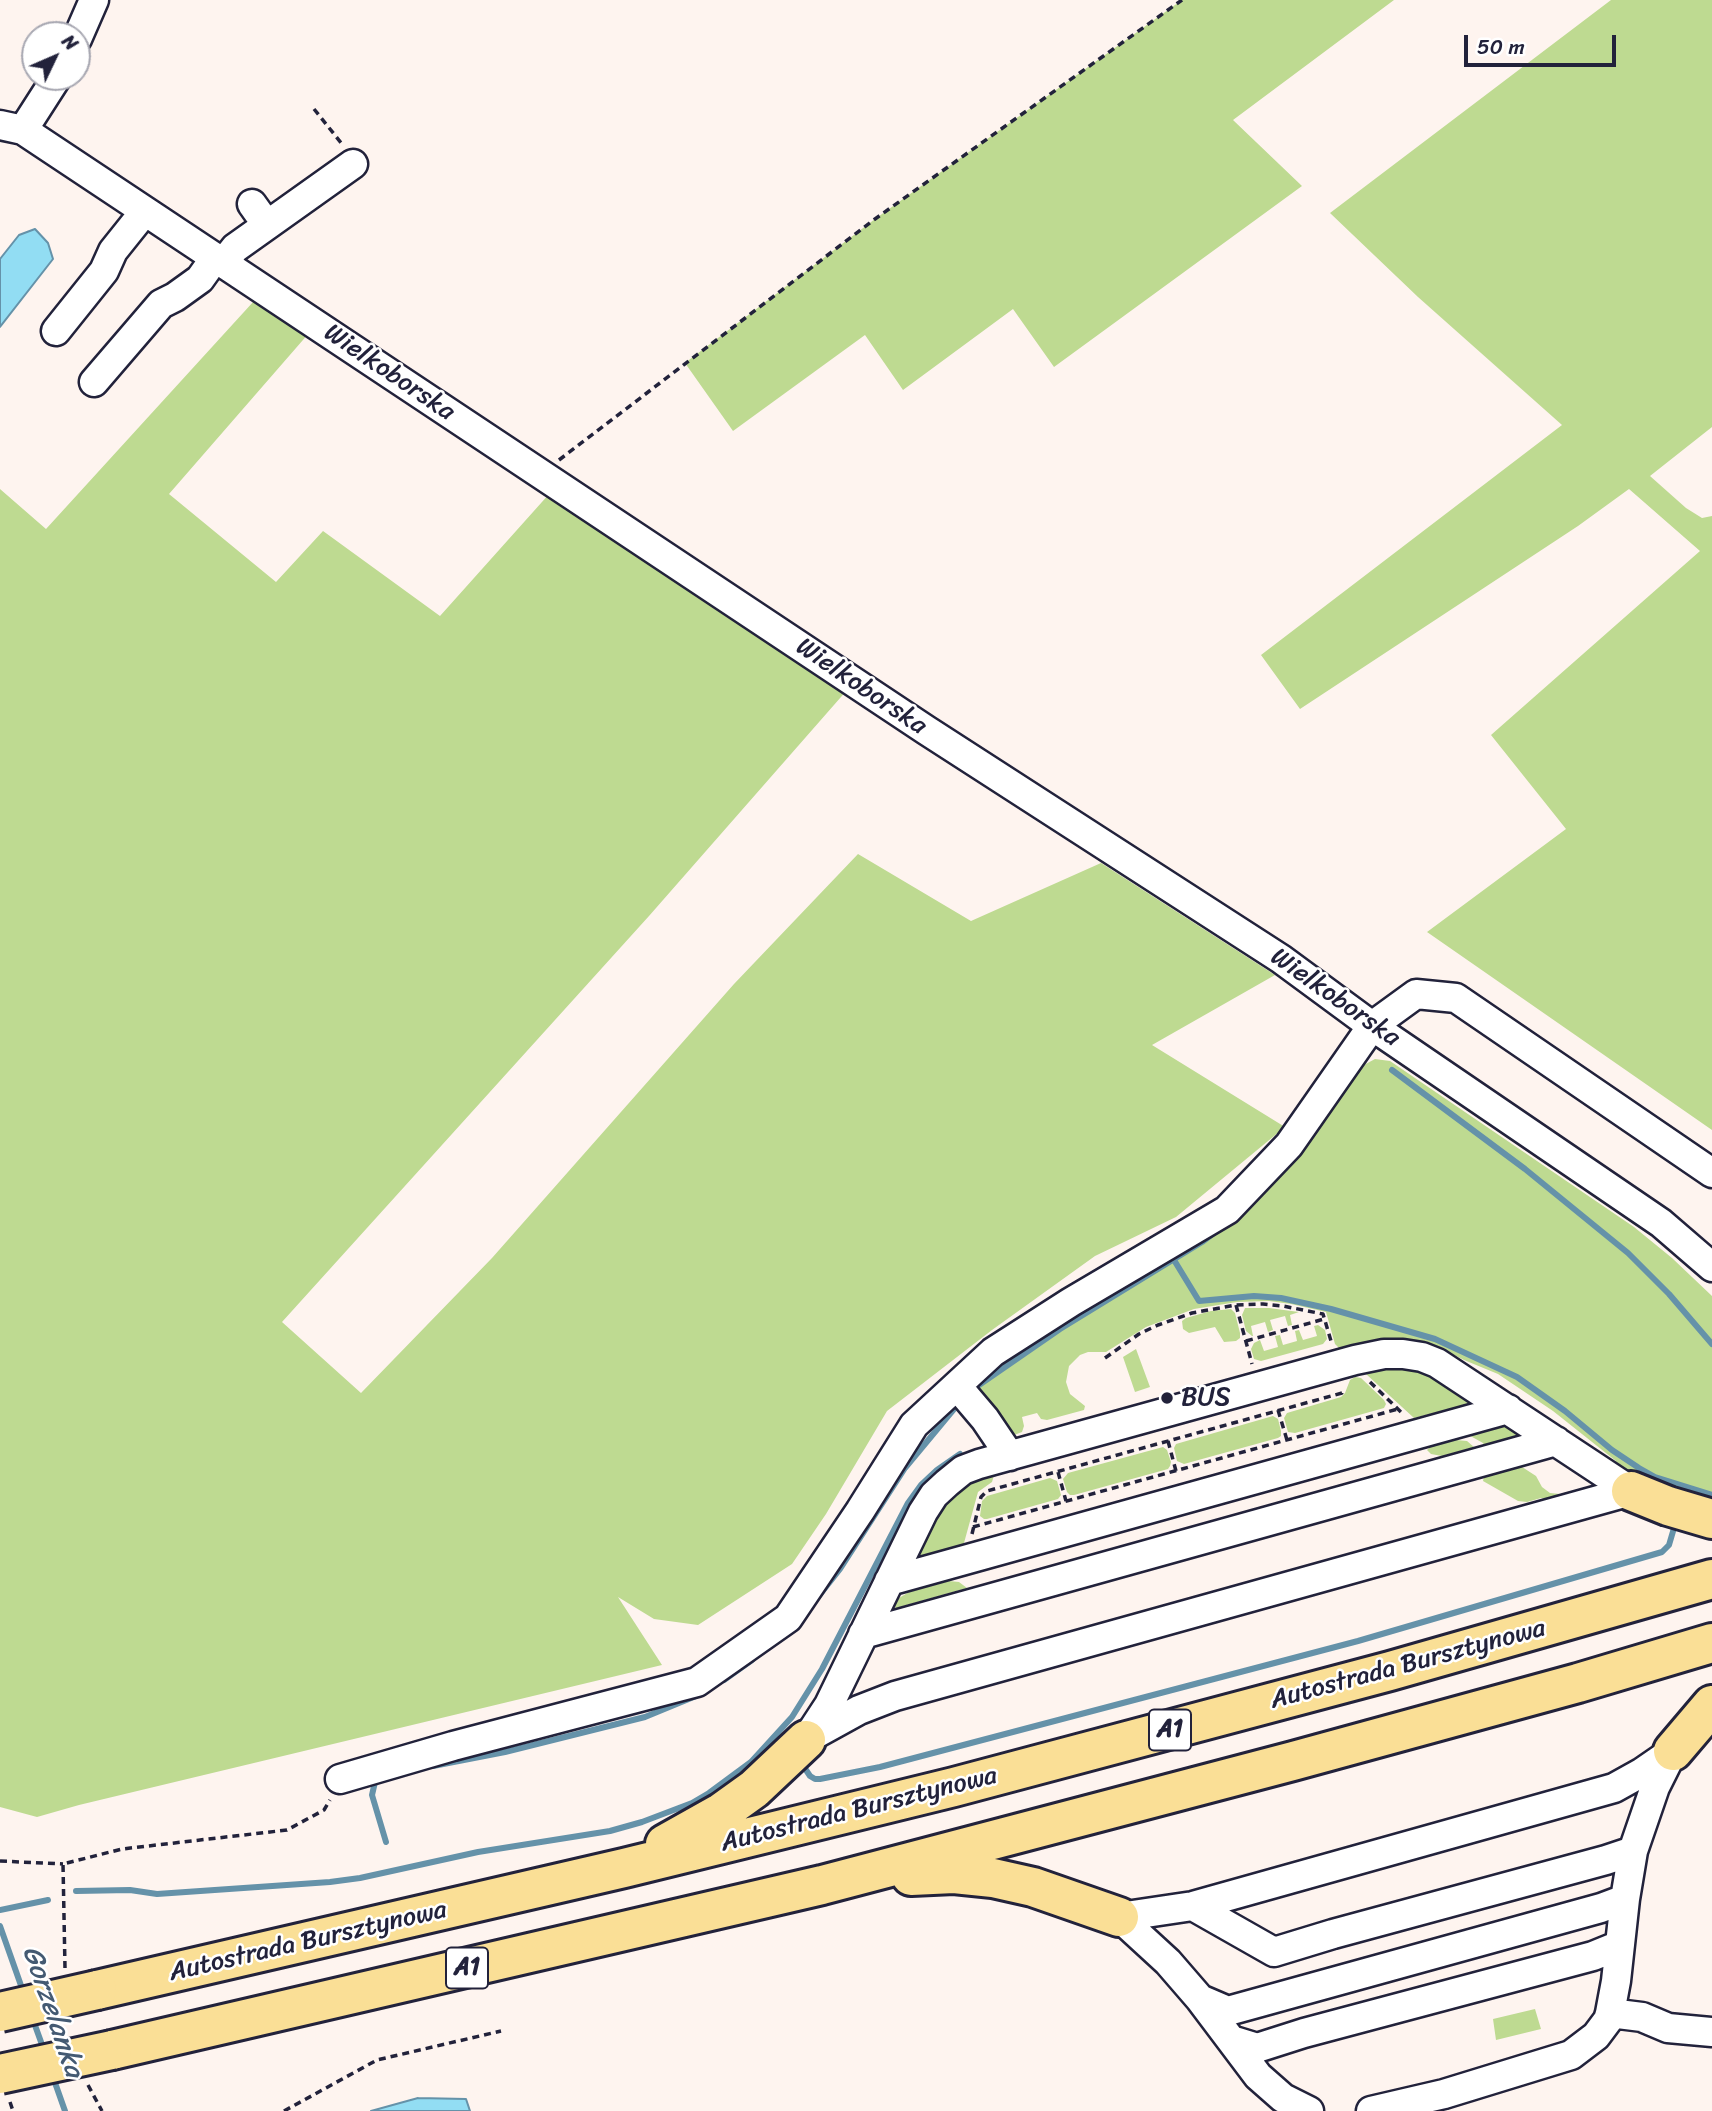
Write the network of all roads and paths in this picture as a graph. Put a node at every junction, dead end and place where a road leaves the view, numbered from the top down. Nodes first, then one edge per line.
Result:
1 (94, 0) edge
2 (1182, 0) edge
3 (85, 21) edge
4 (44, 91) edge
5 (314, 109) dead end
6 (11, 127) edge
7 (353, 164) joint
8 (145, 211) junction
9 (219, 260) junction
10 (56, 331) dead end
11 (94, 382) dead end
12 (541, 474) junction
13 (1372, 1026) junction
14 (1712, 1173) edge
15 (1712, 1267) edge
16 (1236, 1305) junction
17 (1324, 1319) junction
18 (1246, 1341) junction
19 (1334, 1350) dead end
20 (1105, 1358) dead end
21 (1254, 1369) dead end
22 (1369, 1381) dead end
23 (1344, 1384) dead end
24 (957, 1386) junction
25 (1398, 1409) junction
26 (1508, 1409) junction
27 (1278, 1410) junction
28 (1405, 1416) dead end
29 (1287, 1440) junction
30 (1168, 1441) junction
31 (1556, 1441) junction
32 (1010, 1456) junction
33 (1176, 1471) junction
34 (1058, 1472) junction
35 (1631, 1491) junction
36 (1066, 1502) junction
37 (1712, 1519) edge
38 (973, 1527) junction
39 (971, 1537) dead end
40 (1712, 1579) edge
41 (889, 1581) junction
42 (863, 1634) junction
43 (1712, 1643) edge
44 (1712, 1705) edge
45 (806, 1740) junction
46 (1673, 1751) junction
47 (340, 1779) joint
48 (1633, 1851) junction
49 (0, 1861) edge
50 (63, 1864) junction
51 (624, 1868) junction
52 (822, 1885) junction
53 (1625, 1899) junction
54 (1193, 1906) junction
55 (1119, 1917) junction
56 (1620, 1945) junction
57 (82, 1982) junction
58 (1200, 1998) junction
59 (0, 2012) edge
60 (1610, 2013) junction
61 (500, 2031) dead end
62 (1712, 2032) edge
63 (1231, 2039) junction
64 (99, 2063) junction
65 (0, 2074) edge
66 (102, 2111) edge
67 (284, 2111) edge
68 (1309, 2111) edge
69 (1371, 2111) edge

1 - 3 street
2 - 12 path
4 - 6 street
5 - 7 path
6 - 8 street, Wielkoborska
7 - 9 street
8 - 9 street, Wielkoborska
8 - 10 street
9 - 11 street
9 - 12 street, Wielkoborska
12 - 13 street, Wielkoborska
13 - 14 street
13 - 15 street, Wielkoborska
13 - 24 street
16 - 17 path
16 - 18 path
16 - 20 path
17 - 18 path
17 - 19 path
18 - 21 path
22 - 25 path
23 - 27 path
24 - 32 street
24 - 47 street
25 - 28 path
25 - 29 path
26 - 31 street
26 - 32 street
26 - 41 street
27 - 29 path
27 - 30 path
29 - 33 path
30 - 33 path
30 - 34 path
31 - 35 street
31 - 42 street
32 - 41 street
33 - 36 path
34 - 36 path
34 - 38 path
35 - 37 highway
35 - 45 street
36 - 38 path
38 - 39 path
40 - 51 highway, Autostrada Bursztynowa / A1
41 - 42 street
42 - 45 street
43 - 52 highway, A1
44 - 46 highway
45 - 51 highway
46 - 48 street
46 - 54 street
47 - 50 path
48 - 53 street
48 - 54 street
49 - 50 path
50 - 57 path
51 - 57 highway, Autostrada Bursztynowa / A1
52 - 55 highway
52 - 64 highway, A1
53 - 56 street
53 - 58 street
54 - 55 street
55 - 58 street
56 - 60 street
56 - 63 street
57 - 59 highway, Autostrada Bursztynowa / A1, bridge
58 - 63 street
60 - 62 street
60 - 69 street
61 - 67 path
63 - 68 street
64 - 65 highway, A1, bridge
64 - 66 path

